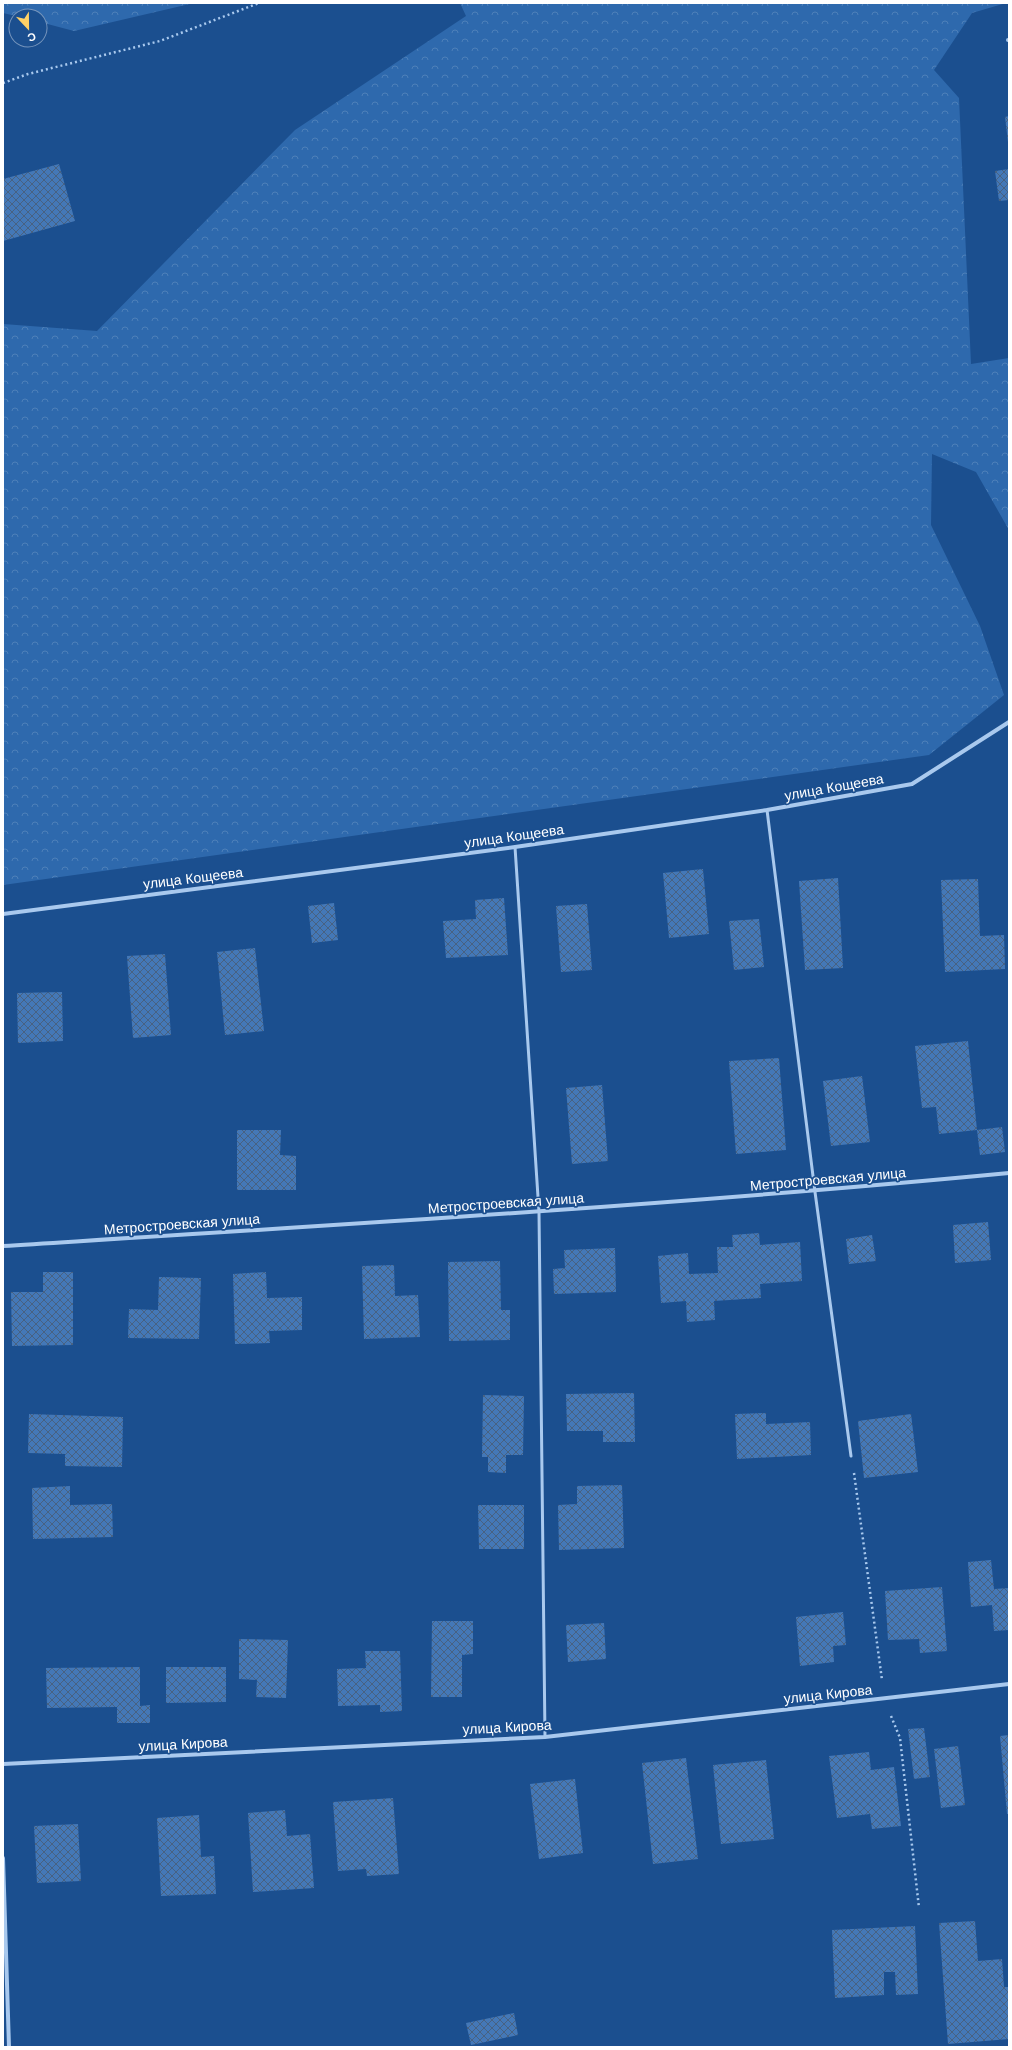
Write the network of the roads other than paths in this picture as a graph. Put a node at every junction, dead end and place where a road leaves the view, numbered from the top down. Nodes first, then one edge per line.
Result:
1 (1009, 722) edge
2 (767, 810) junction
3 (515, 847) junction
4 (3, 914) edge
5 (1009, 1173) edge
6 (815, 1192) junction
7 (539, 1212) junction
8 (3, 1246) edge
9 (851, 1456) road end
10 (1009, 1684) edge
11 (545, 1737) junction
12 (3, 1764) edge
13 (3, 1858) edge
14 (9, 2047) edge

1 - 2 street, улица Кощеева
2 - 3 street, улица Кощеева
2 - 6 lane
3 - 4 street, улица Кощеева
3 - 7 lane
5 - 6 street, Метростроевская улица
6 - 7 street, Метростроевская улица
6 - 9 lane
7 - 8 street, Метростроевская улица
7 - 11 lane
10 - 11 street, улица Кирова
11 - 12 street, улица Кирова
13 - 14 street

